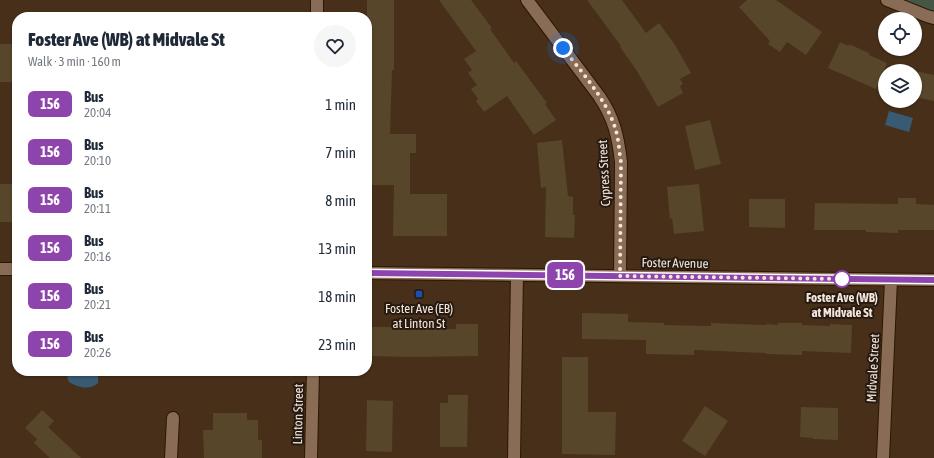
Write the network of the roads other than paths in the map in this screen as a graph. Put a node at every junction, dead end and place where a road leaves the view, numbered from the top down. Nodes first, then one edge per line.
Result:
1 (317, 0) edge
2 (527, 0) edge
3 (887, 0) edge
4 (317, 12) edge
5 (934, 18) edge
6 (0, 269) edge
7 (12, 269) edge
8 (372, 273) edge
9 (517, 275) junction
10 (620, 276) junction
11 (891, 280) junction
12 (934, 280) edge
13 (313, 376) edge
14 (173, 418) dead end
15 (171, 458) edge
16 (311, 458) edge
17 (514, 458) edge
18 (883, 458) edge

1 - 4 street
2 - 10 street, Cypress Street
3 - 5 street
6 - 7 street
8 - 9 street, Foster Avenue
9 - 10 street, Foster Avenue
9 - 17 street
10 - 11 street, Foster Avenue
11 - 12 street, Foster Avenue
11 - 18 street, Midvale Street
13 - 16 street, Linton Street
14 - 15 street

